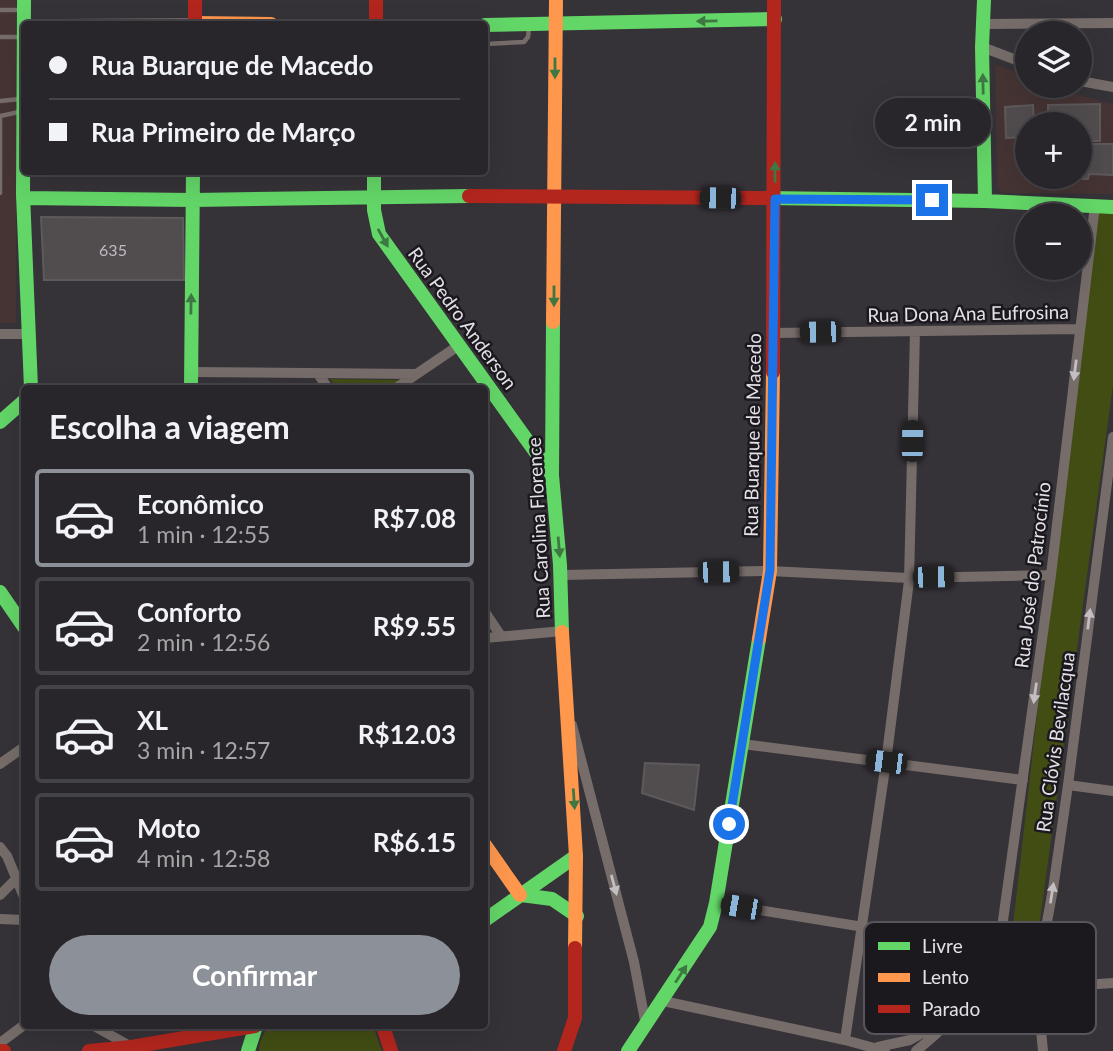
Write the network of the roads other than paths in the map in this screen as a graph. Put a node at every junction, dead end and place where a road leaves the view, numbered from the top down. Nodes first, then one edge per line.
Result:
1 (195, 0) edge
2 (376, 0) edge
3 (556, 0) edge
4 (774, 0) edge
5 (984, 0) edge
6 (0, 10) edge
7 (24, 15) edge
8 (775, 19) junction
9 (195, 21) edge
10 (376, 21) edge
11 (529, 23) junction
12 (1113, 23) edge
13 (556, 24) junction
14 (984, 24) junction
15 (488, 25) edge
16 (0, 37) edge
17 (21, 37) edge
18 (488, 44) edge
19 (982, 47) junction
20 (1015, 59) edge
21 (1092, 83) edge
22 (1113, 87) edge
23 (0, 101) edge
24 (21, 106) edge
25 (21, 107) edge
26 (0, 116) edge
27 (23, 175) edge
28 (193, 175) edge
29 (374, 175) edge
30 (0, 193) edge
31 (554, 195) junction
32 (23, 198) junction
33 (374, 199) junction
34 (775, 199) junction
35 (193, 200) junction
36 (985, 201) junction
37 (1095, 205) junction
38 (1113, 207) edge
39 (1080, 329) junction
40 (915, 331) junction
41 (773, 333) junction
42 (0, 334) edge
43 (27, 334) junction
44 (458, 345) junction
45 (190, 372) junction
46 (318, 374) junction
47 (417, 374) junction
48 (31, 385) edge
49 (191, 385) edge
50 (326, 385) edge
51 (400, 385) edge
52 (487, 385) edge
53 (488, 386) edge
54 (21, 405) edge
55 (0, 422) edge
56 (1113, 437) edge
57 (1112, 449) edge
58 (552, 475) junction
59 (770, 570) junction
60 (561, 575) junction
61 (1051, 575) junction
62 (909, 578) junction
63 (0, 592) edge
64 (488, 616) edge
65 (21, 623) edge
66 (563, 631) junction
67 (501, 636) junction
68 (488, 638) edge
69 (565, 701) junction
70 (742, 744) junction
71 (21, 749) edge
72 (886, 762) junction
73 (0, 764) edge
74 (1023, 780) junction
75 (1068, 785) junction
76 (1113, 791) edge
77 (0, 847) edge
78 (488, 849) edge
79 (576, 856) junction
80 (17, 878) junction
81 (21, 889) edge
82 (0, 895) edge
83 (520, 895) junction
84 (716, 903) junction
85 (577, 916) junction
86 (488, 918) edge
87 (0, 919) edge
88 (21, 920) edge
89 (1003, 922) edge
90 (1047, 922) edge
91 (863, 927) junction
92 (663, 1001) junction
93 (646, 1026) junction
94 (21, 1027) edge
95 (99, 1029) edge
96 (238, 1029) edge
97 (255, 1029) edge
98 (384, 1029) edge
99 (920, 1034) edge
100 (934, 1034) edge
101 (845, 1040) junction
102 (0, 1043) edge
103 (870, 1046) junction
104 (131, 1047) junction
105 (89, 1051) edge
106 (248, 1051) edge
107 (391, 1051) edge
108 (564, 1051) edge
109 (628, 1051) edge
110 (885, 1051) edge
111 (916, 1051) edge

1 - 9 main road
2 - 10 main road
3 - 13 main road, Rua Carolina Florence
4 - 8 main road, Rua Buarque de Macedo
5 - 14 main road
6 - 7 lane
8 -> 13 main road
34 -> 8 main road, Rua Buarque de Macedo
11 - 13 main road
11 - 15 main road
11 - 18 lane
12 - 14 street
13 -> 31 main road, Rua Carolina Florence
14 - 19 main road
16 - 17 lane
19 - 20 street
36 -> 19 main road
21 - 22 street
23 - 24 lane
25 - 26 lane
26 - 30 lane
27 - 32 main road
28 - 35 main road
29 - 33 main road, Rua Pedro Anderson
31 - 33 main road
31 - 34 main road
31 -> 58 main road, Rua Carolina Florence
32 - 35 main road
32 - 43 main road
33 - 35 main road
33 -> 44 main road, Rua Pedro Anderson
34 - 36 main road
34 - 41 main road, Rua Buarque de Macedo
45 -> 35 main road
36 - 37 main road
37 - 38 main road
37 - 39 street, Rua José do Patrocínio
39 - 40 street, Rua Dona Ana Eufrosina
39 -> 61 street, Rua José do Patrocínio
40 - 41 street, Rua Dona Ana Eufrosina
40 - 62 street
41 - 59 main road, Rua Buarque de Macedo
42 - 43 street
43 - 48 main road
44 - 47 street
44 - 52 main road, Rua Pedro Anderson
45 - 46 street
45 - 49 main road
46 - 47 street
46 - 50 street
47 - 51 street
53 - 58 main road, Rua Pedro Anderson
54 - 55 main road
56 - 57 street, Rua Clóvis Bevilacqua
75 -> 57 street, Rua Clóvis Bevilacqua
58 -> 60 main road, Rua Carolina Florence
59 - 60 street
59 - 62 street
59 - 70 main road, Rua Buarque de Macedo
60 - 66 main road, Rua Carolina Florence
61 - 62 street
61 -> 74 street, Rua José do Patrocínio
62 - 72 street
63 - 65 main road
64 - 67 street
66 - 67 street
66 - 69 main road, Rua Carolina Florence
67 - 68 street
69 -> 79 main road, Rua Carolina Florence
69 -> 93 street
70 - 72 street
70 - 84 main road, Rua Buarque de Macedo
71 - 73 street
72 - 74 street
72 - 91 street
74 - 89 street, Rua José do Patrocínio
75 - 76 street
90 -> 75 street, Rua Clóvis Bevilacqua
77 - 80 street
78 - 83 main road
79 - 83 main road
79 - 85 main road, Rua Carolina Florence
80 - 81 street
80 - 82 street
83 - 85 main road
83 - 86 main road
84 - 91 street
92 -> 84 main road, Rua Buarque de Macedo
85 - 108 main road, Rua Carolina Florence
87 - 88 street
91 - 101 street
92 - 93 main road, Rua Buarque de Macedo
92 - 101 street
93 - 109 main road, Rua Buarque de Macedo
94 - 102 street
95 - 104 street
96 - 104 main road
97 - 106 main road
98 - 107 main road
99 - 103 street
100 - 111 street
101 - 103 street
103 - 110 street
104 - 105 main road

